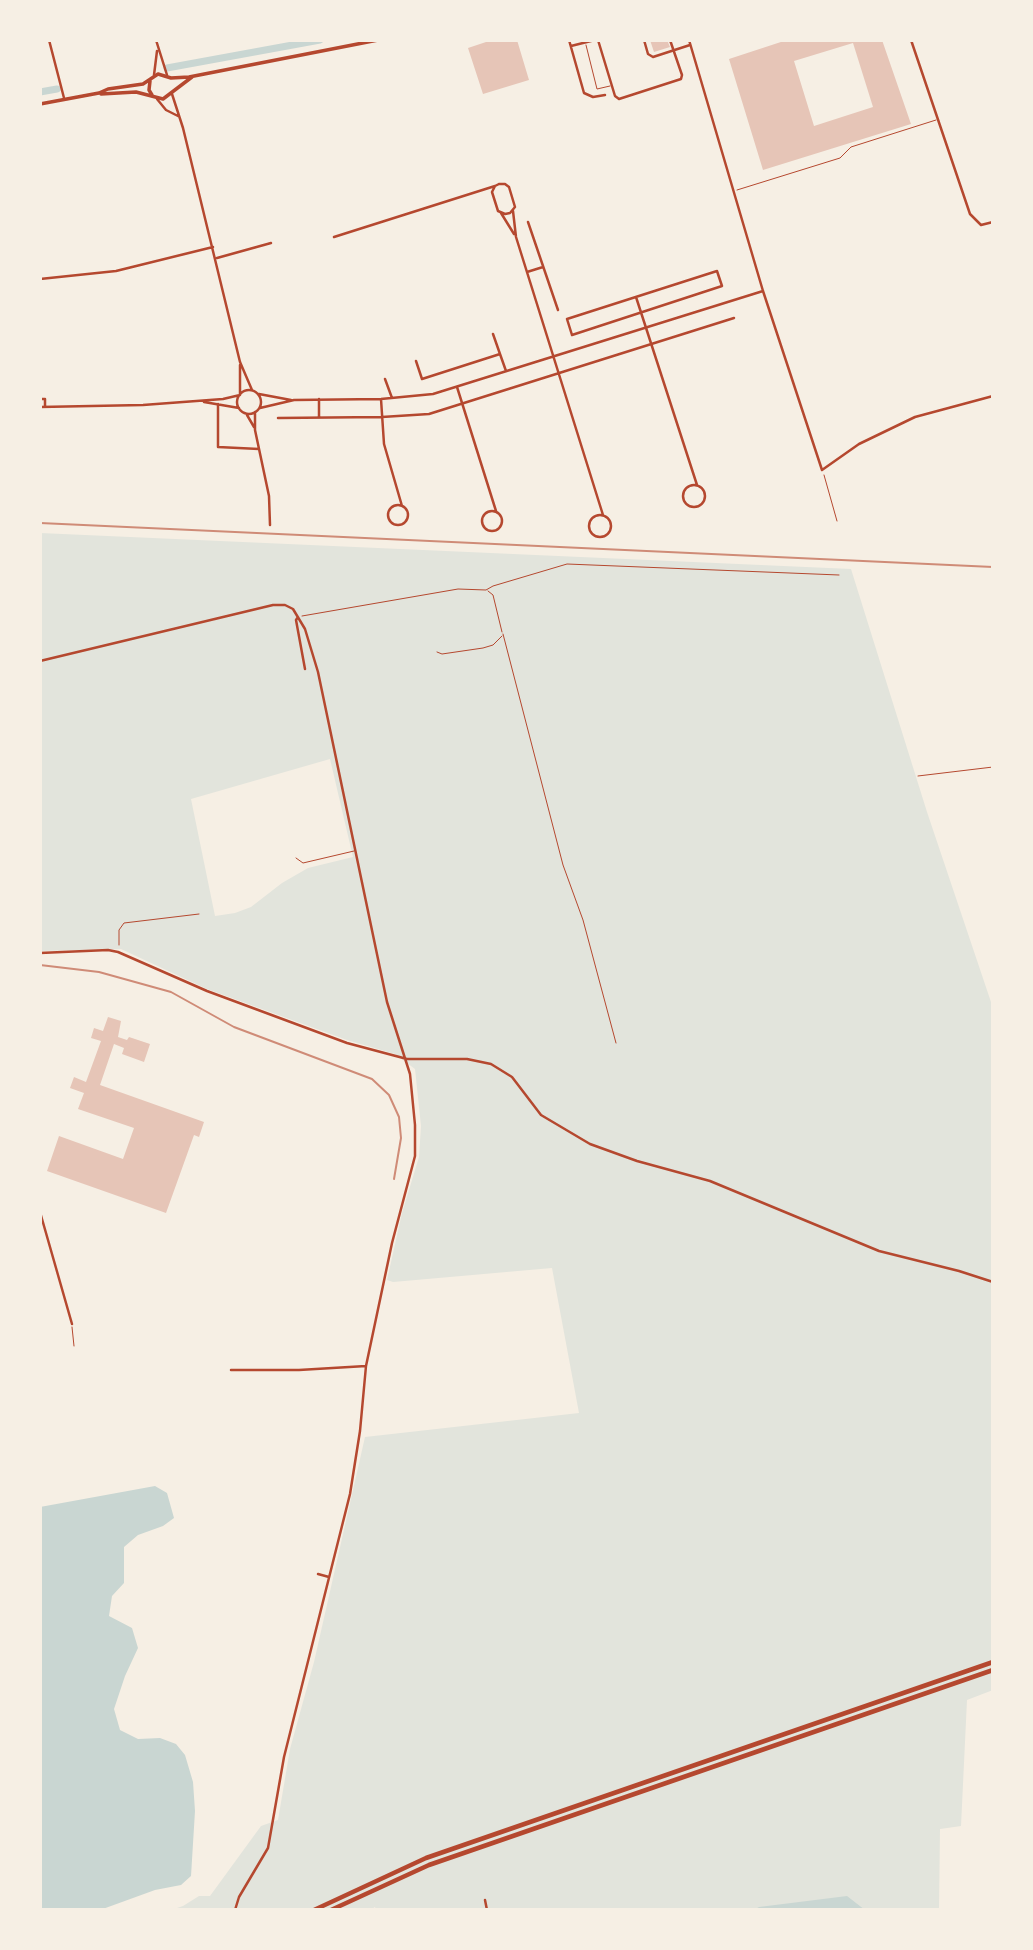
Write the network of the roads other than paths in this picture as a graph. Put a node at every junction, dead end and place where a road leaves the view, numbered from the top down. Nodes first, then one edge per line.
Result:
1 (49, 40) edge
2 (156, 40) edge
3 (378, 40) edge
4 (569, 40) edge
5 (597, 40) edge
6 (644, 40) edge
7 (670, 40) edge
8 (911, 40) edge
9 (690, 42) edge
10 (585, 43) junction
11 (571, 46) junction
12 (158, 47) junction
13 (674, 50) junction
14 (169, 76) junction
15 (195, 76) junction
16 (154, 77) junction
17 (150, 81) junction
18 (612, 86) junction
19 (173, 91) junction
20 (99, 93) junction
21 (605, 95) dead end
22 (155, 97) junction
23 (64, 100) junction
24 (40, 104) edge
25 (178, 117) junction
26 (938, 119) junction
27 (495, 186) junction
28 (482, 190) junction
29 (735, 191) junction
30 (492, 192) junction
31 (513, 211) junction
32 (501, 213) junction
33 (528, 222) dead end
34 (993, 222) edge
35 (334, 237) dead end
36 (516, 237) junction
37 (271, 243) dead end
38 (213, 247) junction
39 (216, 258) junction
40 (543, 267) junction
41 (527, 272) junction
42 (40, 279) edge
43 (763, 291) junction
44 (636, 297) junction
45 (558, 310) dead end
46 (642, 312) junction
47 (734, 318) dead end
48 (647, 328) junction
49 (494, 334) dead end
50 (652, 344) junction
51 (500, 354) junction
52 (552, 356) junction
53 (416, 360) dead end
54 (240, 362) junction
55 (506, 371) junction
56 (558, 374) junction
57 (385, 379) dead end
58 (457, 387) junction
59 (252, 390) junction
60 (258, 393) junction
61 (240, 395) junction
62 (993, 396) edge
63 (381, 398) junction
64 (392, 398) junction
65 (40, 399) edge
66 (319, 399) junction
67 (294, 400) junction
68 (197, 402) junction
69 (218, 404) junction
70 (464, 404) junction
71 (46, 406) junction
72 (40, 407) edge
73 (239, 408) junction
74 (260, 408) junction
75 (256, 412) junction
76 (246, 414) junction
77 (319, 417) junction
78 (382, 417) junction
79 (278, 418) dead end
80 (256, 430) junction
81 (260, 449) junction
82 (697, 485) junction
83 (402, 506) junction
84 (496, 511) junction
85 (603, 514) junction
86 (270, 525) dead end
87 (299, 617) junction
88 (40, 660) edge
89 (305, 669) dead end
90 (340, 778) junction
91 (334, 779) dead end
92 (356, 851) junction
93 (296, 858) dead end
94 (40, 953) edge
95 (407, 1059) junction
96 (40, 1212) edge
97 (993, 1282) edge
98 (72, 1324) joint
99 (74, 1346) dead end
100 (366, 1366) junction
101 (231, 1370) dead end
102 (318, 1574) dead end
103 (330, 1577) junction
104 (993, 1662) edge
105 (993, 1670) edge
106 (485, 1900) dead end
107 (235, 1910) edge
108 (314, 1910) edge
109 (331, 1910) edge
110 (487, 1910) edge

1 - 23 street
2 - 12 street
3 - 15 main road
4 - 11 street
5 - 10 street
5 - 18 street
6 - 13 street
7 - 13 street
8 - 26 street
9 - 13 street
9 - 29 street
10 - 11 street
10 - 18 lane
11 - 21 street
12 - 14 street
12 - 16 street
13 - 18 street
14 - 15 main road
14 - 16 main road
14 - 19 main road
15 - 19 main road
16 - 17 main road
17 - 20 main road
17 - 22 main road
19 - 22 main road
19 - 25 street
20 - 22 main road
20 - 23 main road
22 - 25 street
23 - 24 main road
25 - 38 street
26 - 29 lane
26 - 34 street
27 - 28 street
27 - 30 street
27 - 31 street
28 - 30 street
28 - 35 street
29 - 43 street
30 - 32 street
31 - 32 street
31 - 36 street
32 - 36 street
33 - 40 street
36 - 41 street
37 - 39 street
38 - 39 street
38 - 42 street
39 - 54 street
40 - 41 street
40 - 45 street
41 - 52 street
43 - 48 street
43 - 62 street
44 - 46 street
44 - 46 street
44 - 46 street
46 - 48 street
47 - 50 street
48 - 50 street
48 - 52 street
49 - 51 street
50 - 56 street
50 - 82 street
51 - 53 street
51 - 55 street
52 - 55 street
52 - 56 street
54 - 59 street
54 - 61 street
55 - 58 street
56 - 70 street
56 - 85 street
57 - 64 street
58 - 64 street
58 - 70 street
59 - 60 street
59 - 61 street
60 - 67 street
60 - 74 street
61 - 68 street
61 - 73 street
63 - 64 street
63 - 66 street
63 - 78 street
65 - 71 street
66 - 67 street
66 - 77 street
67 - 74 street
68 - 69 street
68 - 71 street
69 - 73 street
69 - 81 street
70 - 78 street
70 - 84 street
71 - 72 street
73 - 76 street
74 - 75 street
75 - 76 street
75 - 80 street
76 - 80 street
77 - 78 street
77 - 79 street
78 - 83 street
80 - 81 street
81 - 86 street
82 - 82 street
83 - 83 street
84 - 84 street
85 - 85 street
87 - 88 street
87 - 89 street
87 - 90 street
90 - 91 street
90 - 92 street
92 - 93 lane
92 - 95 street
94 - 95 street
95 - 97 street
95 - 100 street
96 - 98 street
98 - 99 lane
100 - 101 street
100 - 103 street
102 - 103 street
103 - 107 street
104 - 108 highway
105 - 109 highway
106 - 110 street

